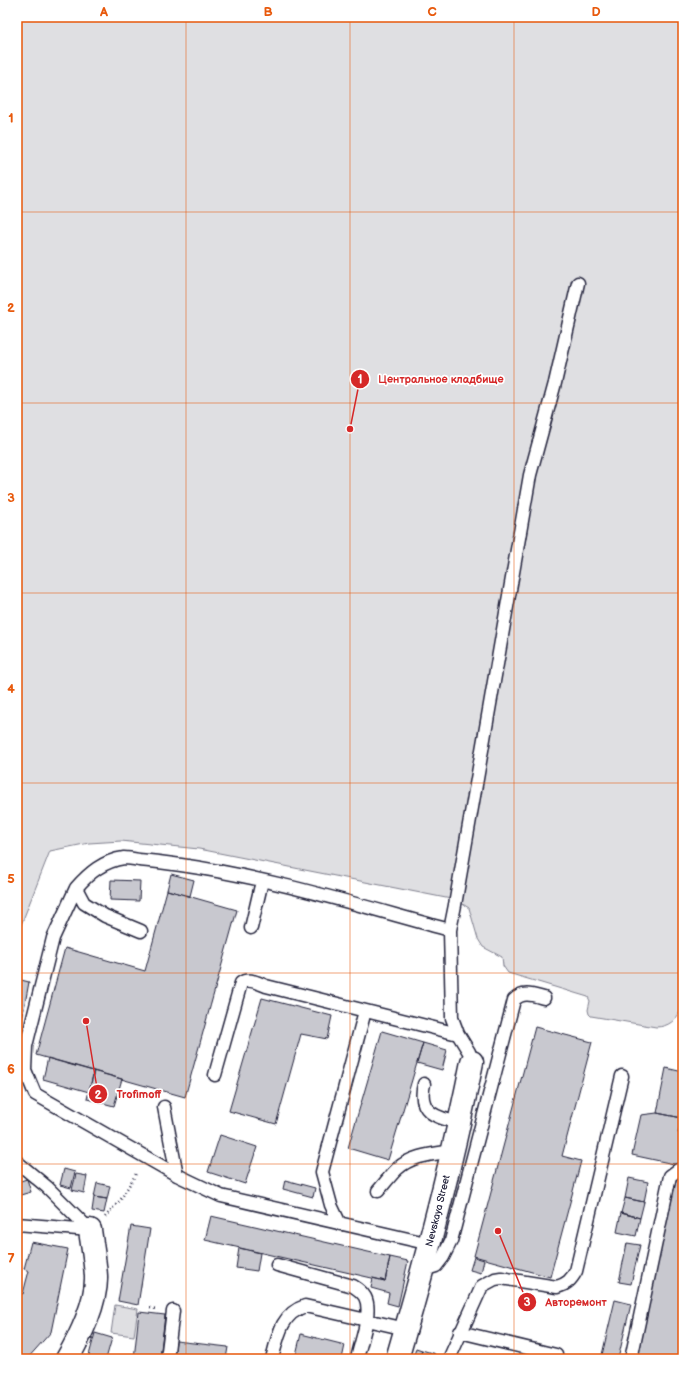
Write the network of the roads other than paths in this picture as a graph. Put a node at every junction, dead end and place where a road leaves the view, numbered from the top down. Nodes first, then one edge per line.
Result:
1 (578, 283) dead end
2 (262, 881) junction
3 (76, 888) junction
4 (251, 928) dead end
5 (450, 930) junction
6 (140, 931) dead end
7 (544, 998) dead end
8 (365, 1011) junction
9 (458, 1034) junction
10 (472, 1062) joint
11 (215, 1075) dead end
12 (622, 1076) dead end
13 (424, 1084) dead end
14 (164, 1107) dead end
15 (460, 1123) junction
16 (453, 1152) junction
17 (18, 1166) edge
18 (683, 1170) edge
19 (177, 1175) junction
20 (378, 1191) dead end
21 (17, 1224) edge
22 (340, 1224) junction
23 (90, 1230) junction
24 (430, 1244) junction
25 (276, 1265) dead end
26 (423, 1270) junction
27 (173, 1311) dead end
28 (366, 1319) junction
29 (406, 1329) junction
30 (460, 1332) junction
31 (556, 1355) dead end
32 (67, 1359) edge
33 (166, 1359) edge
34 (272, 1359) edge
35 (357, 1359) edge
36 (397, 1359) edge
37 (449, 1359) edge
38 (631, 1359) edge

1 - 5 lane
2 - 3 lane
2 - 4 lane
2 - 5 lane
3 - 6 lane
3 - 19 lane
5 - 9 lane
7 - 26 lane
8 - 9 lane
8 - 11 lane
8 - 22 lane
9 - 10 lane
10 - 15 street, Nevskaya Street
12 - 30 lane
13 - 15 lane
14 - 19 lane
15 - 16 street, Nevskaya Street
16 - 20 lane
16 - 24 street, Nevskaya Street
17 - 23 lane
18 - 38 lane
19 - 22 lane
21 - 23 lane
22 - 24 lane
23 - 32 street
24 - 26 street, Nevskaya Street
25 - 28 lane
26 - 29 street, Nevskaya Street
27 - 33 lane
28 - 29 lane
28 - 34 lane
28 - 35 lane
29 - 36 street, Nevskaya Street
30 - 31 lane
30 - 37 lane

